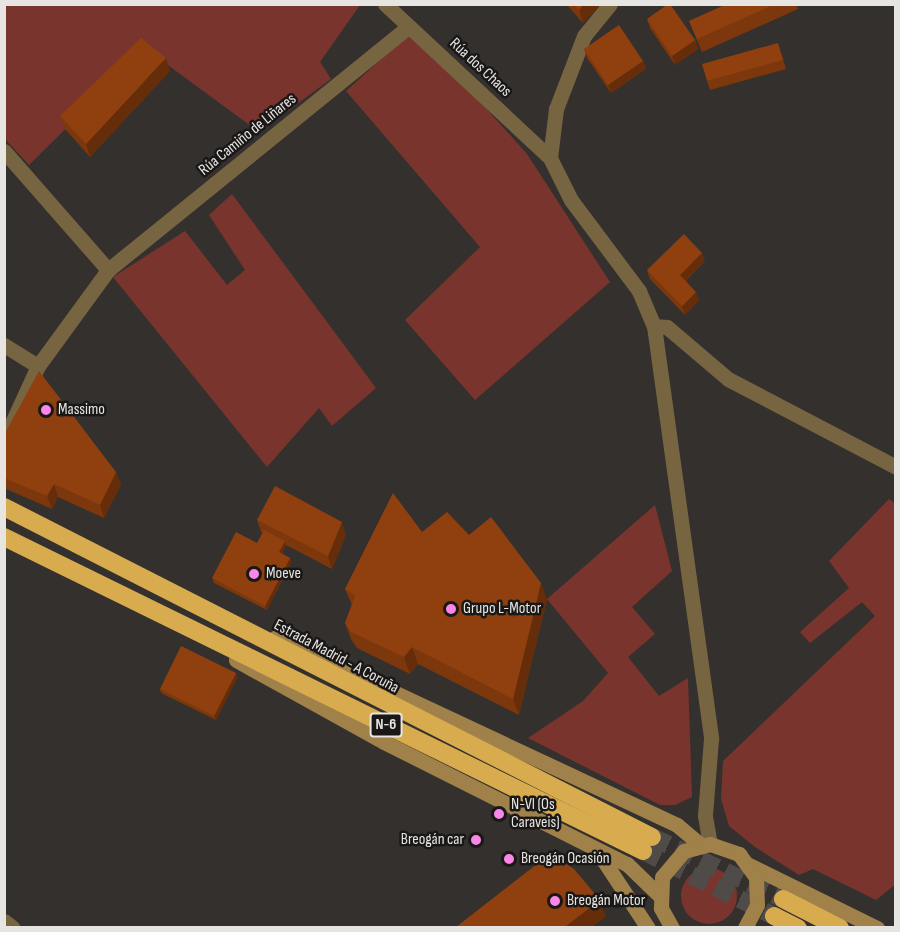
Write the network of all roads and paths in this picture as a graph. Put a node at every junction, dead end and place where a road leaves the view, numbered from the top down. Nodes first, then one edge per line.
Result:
1 (385, 4) edge
2 (610, 4) edge
3 (409, 26) junction
4 (4, 151) edge
5 (550, 158) junction
6 (108, 270) junction
7 (654, 326) junction
8 (4, 345) edge
9 (38, 366) junction
10 (4, 440) edge
11 (896, 467) edge
12 (4, 507) edge
13 (4, 537) edge
14 (153, 581) junction
15 (129, 599) junction
16 (706, 845) junction
17 (594, 848) junction
18 (749, 865) junction
19 (659, 895) junction
20 (783, 899) tunnel mouth
21 (774, 916) tunnel mouth
22 (4, 921) edge
23 (13, 927) edge
24 (648, 927) edge
25 (672, 927) edge
26 (745, 927) edge
27 (798, 927) edge
28 (840, 927) edge
29 (877, 927) edge

1 - 3 street, Rúa dos Chaos
2 - 5 street
3 - 5 street, Rúa dos Chaos
3 - 6 street, Rúa Camiño de Liñares
4 - 6 street
5 - 7 street
6 - 9 street, Rúa Camiño de Liñares
7 - 11 street
7 - 16 street
8 - 9 street
9 - 10 street, Rúa Camiño de Liñares
12 - 14 highway, Estrada Madrid - A Coruña / N-6
13 - 15 highway, Estrada Madrid - A Coruña / N-6
14 - 15 highway, Estrada Madrid - A Coruña / N-6
14 - 16 main road
15 - 17 main road
16 - 18 main road
16 - 19 main road
17 - 19 main road
17 - 24 main road
18 - 26 main road
18 - 29 main road
19 - 25 main road
20 - 28 highway
21 - 27 highway
22 - 23 street

